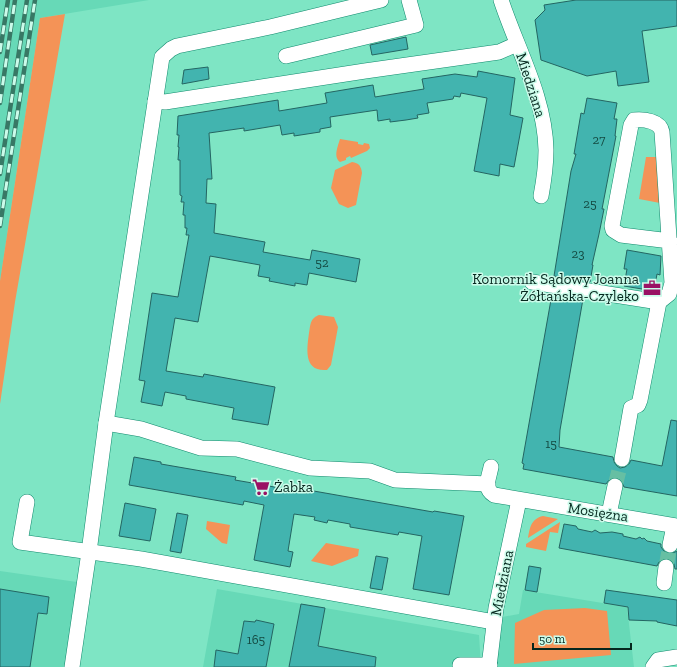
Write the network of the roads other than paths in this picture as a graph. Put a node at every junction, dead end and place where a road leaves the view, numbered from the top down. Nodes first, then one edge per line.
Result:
1 (381, 0) edge
2 (410, 0) edge
3 (501, 0) edge
4 (517, 44) junction
5 (286, 56) dead end
6 (155, 101) junction
7 (541, 196) dead end
8 (670, 241) junction
9 (532, 282) dead end
10 (659, 302) junction
11 (106, 423) junction
12 (622, 459) tunnel mouth
13 (491, 467) dead end
14 (488, 484) junction
15 (615, 486) tunnel mouth
16 (519, 500) junction
17 (27, 502) dead end
18 (609, 514) junction
19 (675, 526) edge
20 (670, 545) tunnel mouth
21 (89, 552) junction
22 (666, 567) tunnel mouth
23 (664, 583) dead end
24 (494, 622) junction
25 (677, 657) edge
26 (460, 665) dead end
27 (489, 666) edge
28 (72, 667) edge
29 (653, 667) edge

1 - 6 street
2 - 5 street
3 - 4 street, Miedziana
4 - 6 street
4 - 7 street, Miedziana
6 - 11 street
8 - 8 street
8 - 10 street
9 - 10 street
10 - 12 street
11 - 14 street
11 - 21 street
13 - 14 street
14 - 16 street, Mosiężna
15 - 18 street
16 - 18 street, Mosiężna
16 - 24 street, Miedziana
17 - 21 street
18 - 19 street, Mosiężna
19 - 20 street
21 - 24 street
21 - 28 street
22 - 23 street
24 - 27 street, Miedziana
25 - 29 street
26 - 27 street

